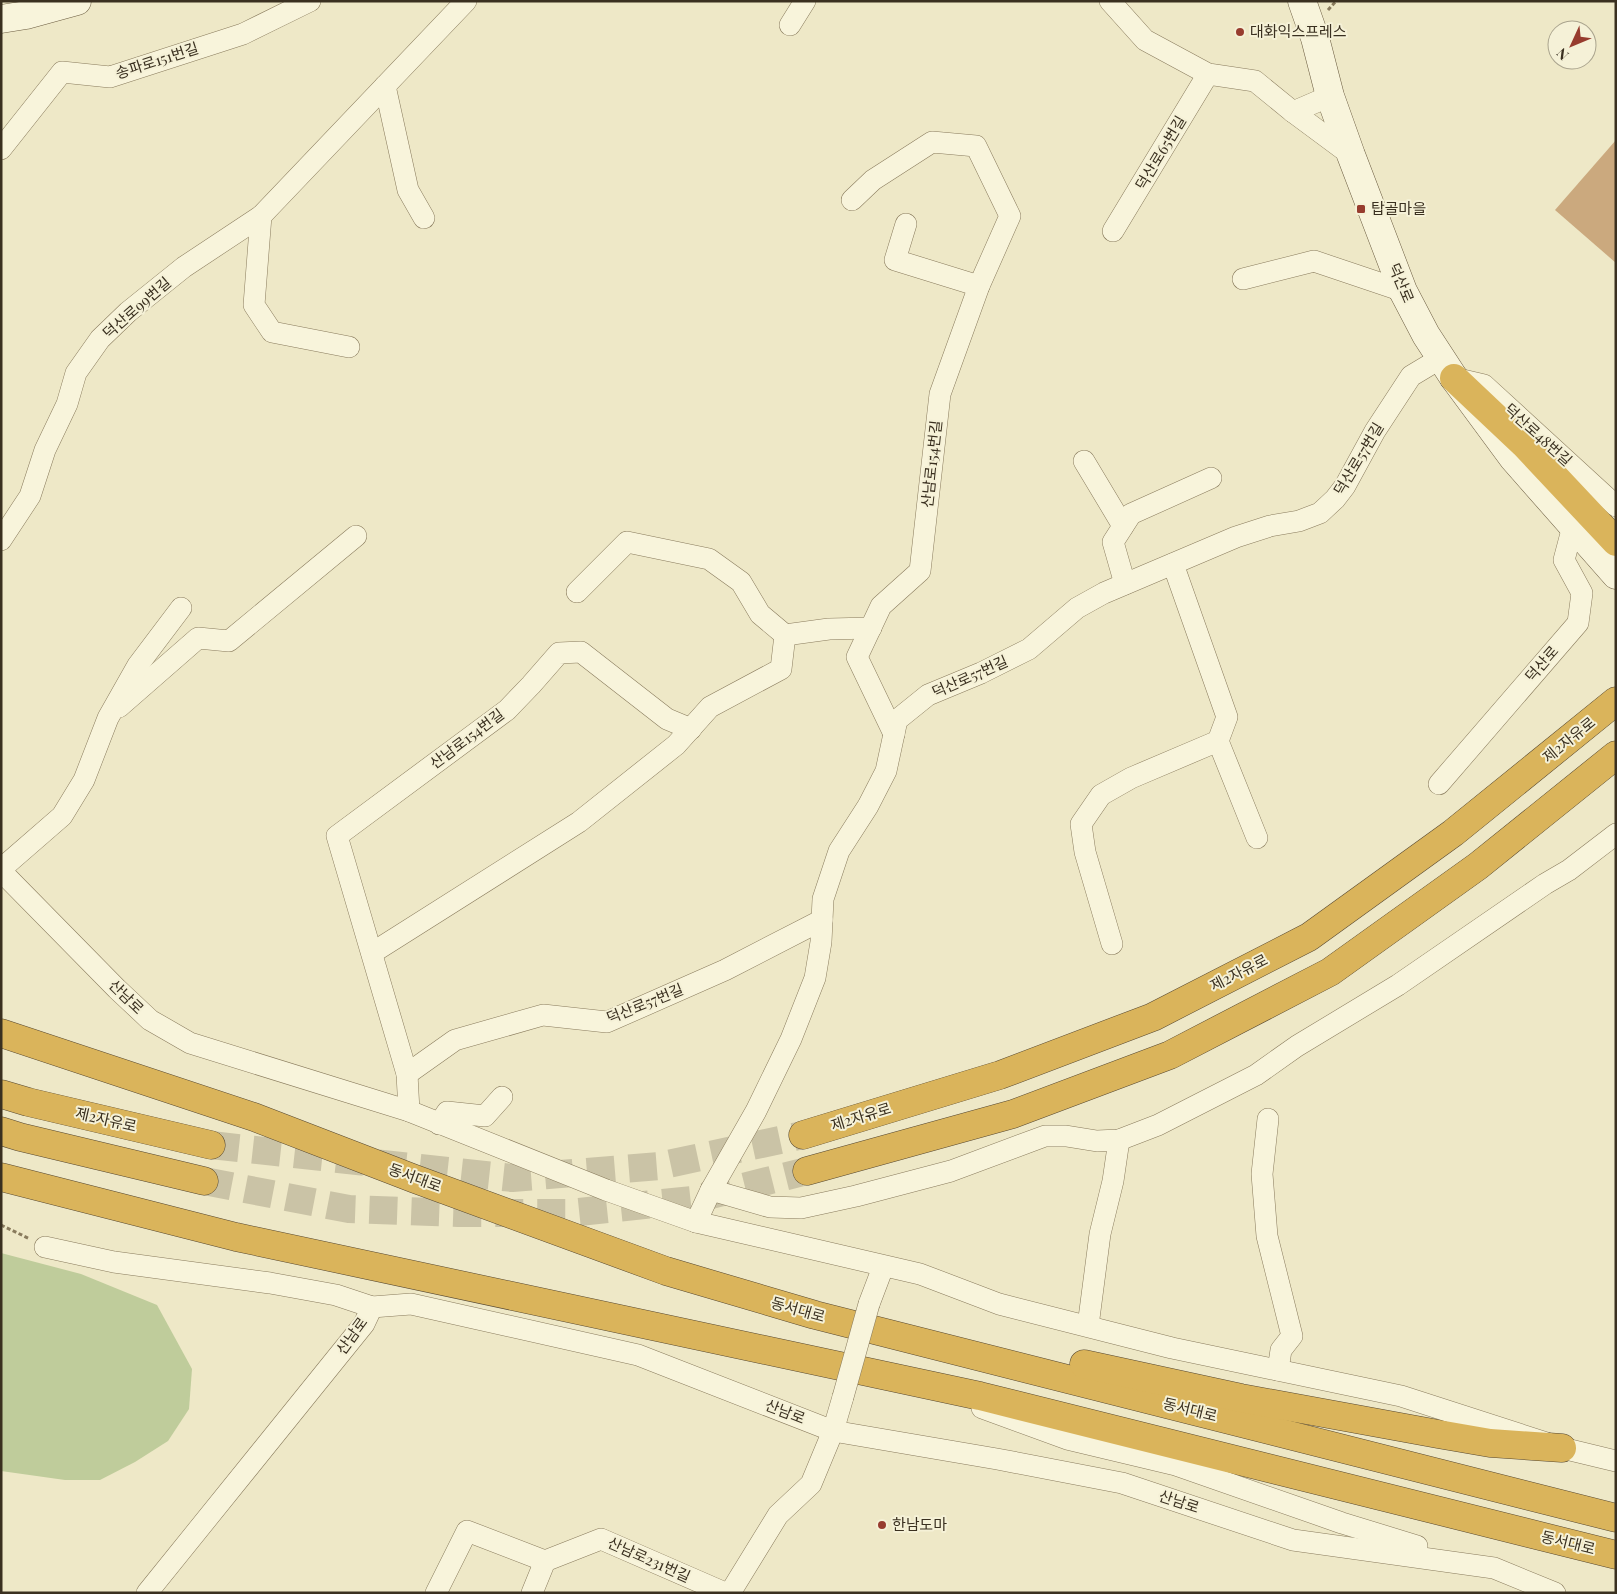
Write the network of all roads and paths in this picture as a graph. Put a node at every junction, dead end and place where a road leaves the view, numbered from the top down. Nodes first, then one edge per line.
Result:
1 (77, 1) edge
2 (310, 1) edge
3 (466, 1) edge
4 (805, 1) edge
5 (1110, 1) edge
6 (1302, 1) edge
7 (1, 19) edge
8 (790, 25) dead end
9 (1208, 74) junction
10 (385, 86) junction
11 (1330, 96) junction
12 (1293, 112) junction
13 (1, 149) edge
14 (1351, 155) junction
15 (852, 200) dead end
16 (261, 216) junction
17 (424, 218) dead end
18 (906, 224) dead end
19 (1113, 231) dead end
20 (1243, 279) dead end
21 (980, 286) junction
22 (1403, 291) junction
23 (349, 347) dead end
24 (1447, 368) junction
25 (1084, 460) dead end
26 (1211, 478) dead end
27 (1616, 506) edge
28 (1123, 526) junction
29 (1573, 526) junction
30 (356, 536) dead end
31 (1, 540) edge
32 (1616, 542) edge
33 (1173, 564) junction
34 (1616, 575) edge
35 (1125, 584) junction
36 (577, 592) dead end
37 (181, 608) dead end
38 (871, 628) junction
39 (785, 635) junction
40 (1616, 701) edge
41 (108, 718) junction
42 (691, 729) junction
43 (894, 734) junction
44 (1218, 741) junction
45 (1616, 755) edge
46 (1439, 784) dead end
47 (1616, 834) edge
48 (1257, 838) dead end
49 (1, 870) edge
50 (822, 920) junction
51 (1112, 944) dead end
52 (372, 953) junction
53 (1, 1033) edge
54 (407, 1074) junction
55 (1, 1094) edge
56 (502, 1097) dead end
57 (409, 1110) junction
58 (1268, 1119) dead end
59 (440, 1124) junction
60 (1, 1131) edge
61 (803, 1135) tunnel mouth
62 (1120, 1140) junction
63 (210, 1145) tunnel mouth
64 (808, 1171) tunnel mouth
65 (1, 1177) edge
66 (204, 1180) tunnel mouth
67 (711, 1190) junction
68 (696, 1222) junction
69 (1, 1226) edge
70 (45, 1247) joint
71 (883, 1267) junction
72 (372, 1307) junction
73 (1088, 1326) junction
74 (890, 1334) junction
75 (1278, 1370) junction
76 (905, 1379) junction
77 (833, 1431) junction
78 (1562, 1448) junction
79 (1612, 1455) edge
80 (1616, 1518) edge
81 (1616, 1555) edge
82 (545, 1561) junction
83 (1494, 1568) junction
84 (147, 1593) edge
85 (436, 1593) edge
86 (532, 1593) edge
87 (725, 1593) edge
88 (730, 1593) edge
89 (1555, 1593) edge

1 - 7 street
2 - 13 street, 송파로151번길
3 - 10 street, 덕산로99번길
4 - 8 street
5 - 9 street
6 - 11 street, 덕산로
9 - 12 street
9 - 19 street, 덕산로65번길
10 - 16 street, 덕산로99번길
10 - 17 street
11 - 12 street
11 - 14 street, 덕산로
12 - 14 street
14 - 22 street, 덕산로
15 - 21 street, 산남로154번길
16 - 23 street
16 - 31 street, 덕산로99번길
18 - 21 street
20 - 22 street
21 - 38 street, 산남로154번길
22 - 24 street, 덕산로
24 - 27 street, 덕산로48번길
24 - 29 street, 덕산로
24 - 32 highway
24 - 33 street, 덕산로57번길
25 - 28 street
26 - 28 street
28 - 35 street
29 - 34 street, 덕산로
29 - 46 street, 덕산로
30 - 41 street
33 - 35 street, 덕산로57번길
33 - 44 street
35 - 43 street, 덕산로57번길
36 - 39 street
37 - 41 street, 산남로
38 - 39 street
38 - 43 street, 산남로154번길
39 - 42 street
40 - 61 highway, 제2자유로
41 - 49 street, 산남로
42 - 52 street
42 - 52 street, 산남로154번길
43 - 50 street, 덕산로57번길
44 - 48 street
44 - 51 street
45 - 64 highway
47 - 62 street
49 - 57 street, 산남로
50 - 54 street, 덕산로57번길
50 - 67 street, 덕산로57번길
52 - 54 street, 산남로154번길
53 - 74 highway, 동서대로
54 - 57 street, 산남로154번길
55 - 63 highway, 제2자유로
56 - 59 street
57 - 59 street, 산남로
58 - 75 street
59 - 68 street, 산남로
60 - 66 highway
62 - 67 street
62 - 73 street
65 - 76 highway, 동서대로
67 - 68 street, 덕산로57번길
68 - 71 street, 산남로
69 - 70 path
70 - 72 street
71 - 73 street, 산남로
71 - 77 street, bridge
72 - 77 street, 산남로
72 - 84 street, 산남로
73 - 75 street, 산남로
74 - 78 highway
74 - 80 highway, 동서대로
75 - 78 street, 산남로
76 - 81 highway, 동서대로
76 - 83 street
77 - 83 street, 산남로
77 - 88 street
78 - 79 street, 산남로
82 - 85 street
82 - 86 street
82 - 87 street, 산남로231번길
83 - 89 street, 산남로

